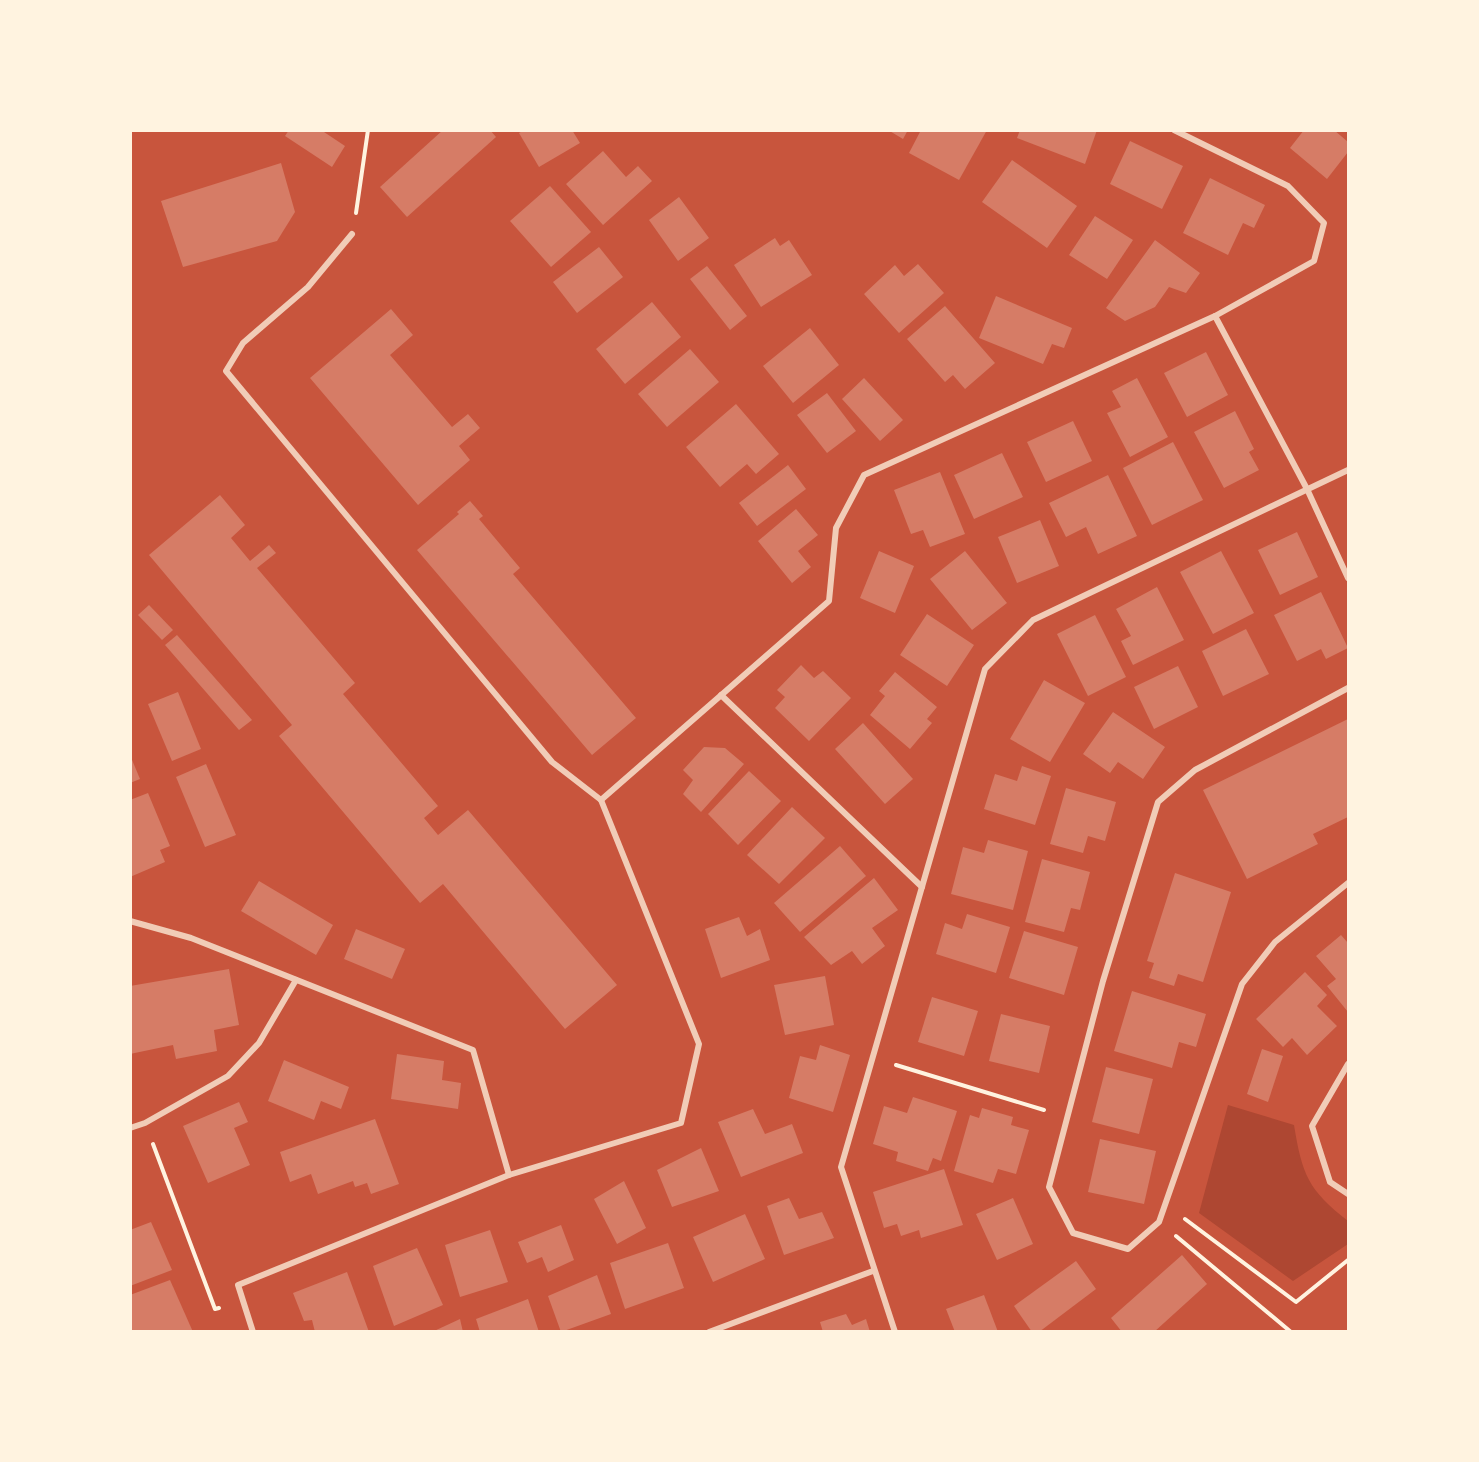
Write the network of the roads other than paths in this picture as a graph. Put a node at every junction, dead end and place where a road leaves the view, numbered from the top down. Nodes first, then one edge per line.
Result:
1 (1174, 130) edge
2 (352, 234) road end
3 (1215, 316) junction
4 (1348, 470) edge
5 (1307, 489) junction
6 (1348, 578) edge
7 (1348, 688) edge
8 (721, 695) junction
9 (601, 801) junction
10 (1348, 883) edge
11 (922, 887) junction
12 (130, 921) edge
13 (296, 980) junction
14 (1348, 1064) edge
15 (130, 1128) edge
16 (509, 1175) junction
17 (1348, 1194) edge
18 (873, 1271) junction
19 (253, 1332) edge
20 (709, 1332) edge
21 (895, 1332) edge

1 - 3 street
2 - 9 street
3 - 5 street
3 - 8 street
4 - 5 street
5 - 6 street
5 - 11 street
7 - 10 street
8 - 9 street
8 - 11 street
9 - 16 street
11 - 18 street
12 - 13 street
13 - 15 street
13 - 16 street
14 - 17 street
16 - 19 street
18 - 20 street
18 - 21 street

